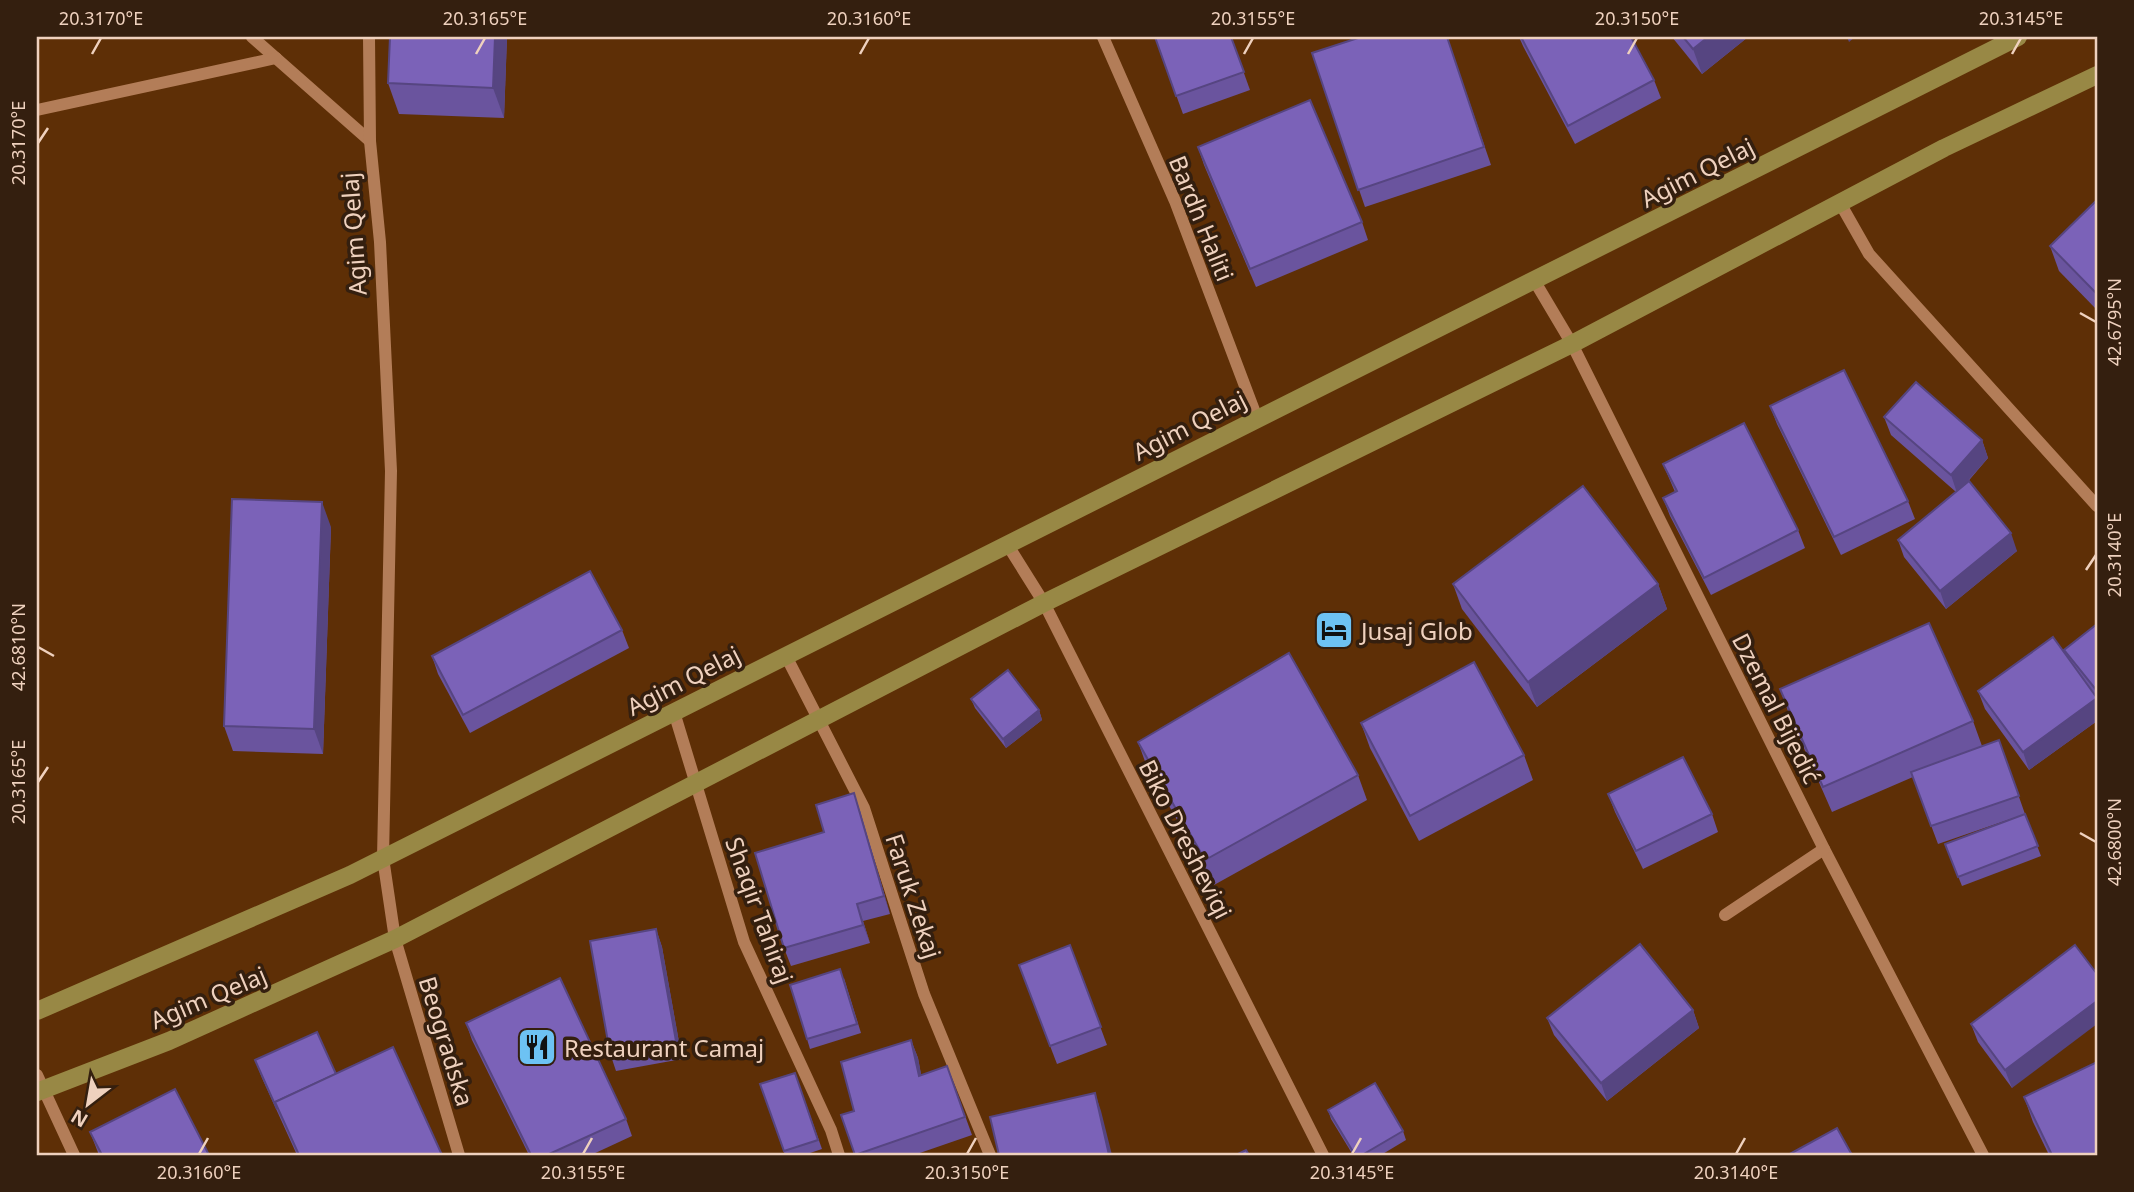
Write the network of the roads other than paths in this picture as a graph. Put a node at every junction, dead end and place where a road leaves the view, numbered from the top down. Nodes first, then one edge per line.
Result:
1 (252, 37) edge
2 (369, 37) edge
3 (1104, 37) edge
4 (2018, 37) edge
5 (276, 58) junction
6 (2097, 75) edge
7 (37, 110) edge
8 (370, 141) junction
9 (1839, 203) junction
10 (1534, 280) junction
11 (1572, 344) junction
12 (1257, 418) junction
13 (2097, 506) edge
14 (1007, 544) junction
15 (1044, 603) junction
16 (786, 656) junction
17 (674, 712) junction
18 (817, 722) junction
19 (694, 785) junction
20 (1824, 849) junction
21 (383, 858) junction
22 (1725, 915) dead end
23 (395, 939) junction
24 (37, 1011) edge
25 (39, 1086) edge
26 (75, 1155) edge
27 (460, 1155) edge
28 (839, 1155) edge
29 (989, 1155) edge
30 (1323, 1155) edge
31 (1983, 1155) edge

1 - 5 street, Agim Qelaj
2 - 8 street
3 - 12 street, Bardh Haliti
4 - 10 main road, Agim Qelaj
5 - 7 street
5 - 8 street, Agim Qelaj
6 - 9 main road, Agim Qelaj
8 - 21 street, Agim Qelaj
9 - 11 main road, Agim Qelaj
9 - 13 street
10 - 11 street, Dzemal Bijedić
10 - 12 main road, Agim Qelaj
11 - 15 main road, Agim Qelaj
11 - 20 street, Dzemal Bijedić
12 - 14 main road, Agim Qelaj
14 - 15 street, Biko Dresheviqi
14 - 16 main road, Agim Qelaj
15 - 18 main road, Agim Qelaj
15 - 30 street, Biko Dresheviqi
16 - 17 main road, Agim Qelaj
16 - 18 street, Faruk Zekaj
17 - 19 street, Shaqir Tahiraj
17 - 21 main road, Agim Qelaj
18 - 19 main road, Agim Qelaj
18 - 29 street, Faruk Zekaj
19 - 23 main road, Agim Qelaj
19 - 28 street, Shaqir Tahiraj
20 - 22 street
20 - 31 street, Dzemal Bijedić
21 - 23 street, Agim Qelaj
21 - 24 main road, Agim Qelaj
23 - 25 main road, Agim Qelaj
23 - 27 street, Beogradska
25 - 26 street

